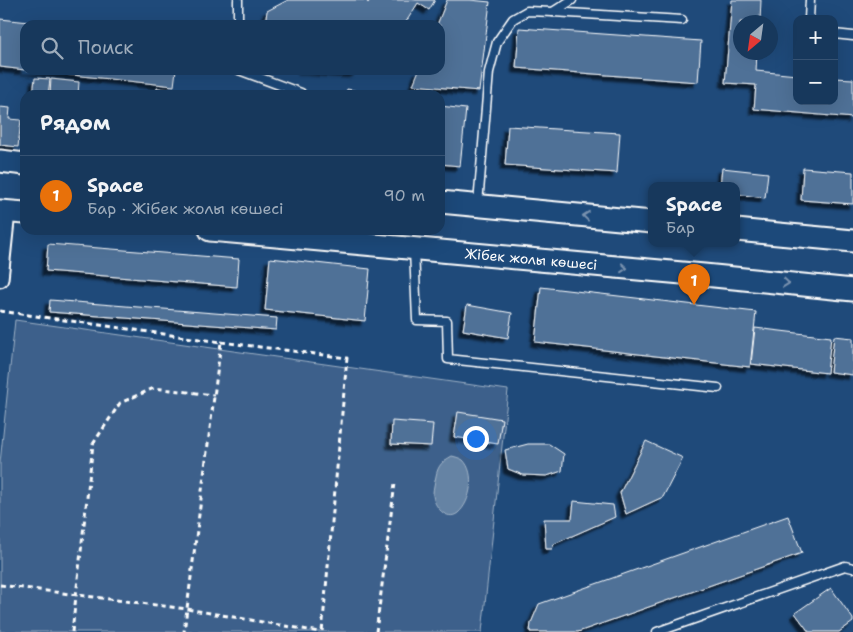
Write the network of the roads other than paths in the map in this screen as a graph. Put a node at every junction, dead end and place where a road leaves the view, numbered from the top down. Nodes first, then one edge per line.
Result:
1 (238, 0) edge
2 (572, 0) edge
3 (810, 0) edge
4 (553, 12) junction
5 (808, 15) edge
6 (238, 20) edge
7 (682, 20) dead end
8 (838, 34) edge
9 (853, 36) edge
10 (252, 75) edge
11 (293, 90) edge
12 (0, 161) edge
13 (20, 163) edge
14 (445, 202) edge
15 (478, 205) junction
16 (11, 212) edge
17 (648, 222) edge
18 (740, 230) edge
19 (302, 235) edge
20 (853, 242) edge
21 (414, 248) junction
22 (0, 278) edge
23 (853, 290) edge
24 (718, 388) dead end
25 (853, 568) edge
26 (657, 632) edge

1 - 6 lane
2 - 4 lane
3 - 5 lane
4 - 7 lane
4 - 15 lane
8 - 9 lane
10 - 11 lane
12 - 13 main road
14 - 15 main road
17 -> 15 main road
16 - 22 street
18 - 20 main road
19 - 21 main road, Жібек жолы көшесі
21 -> 23 main road, Жібек жолы көшесі
21 - 24 lane
25 - 26 lane

